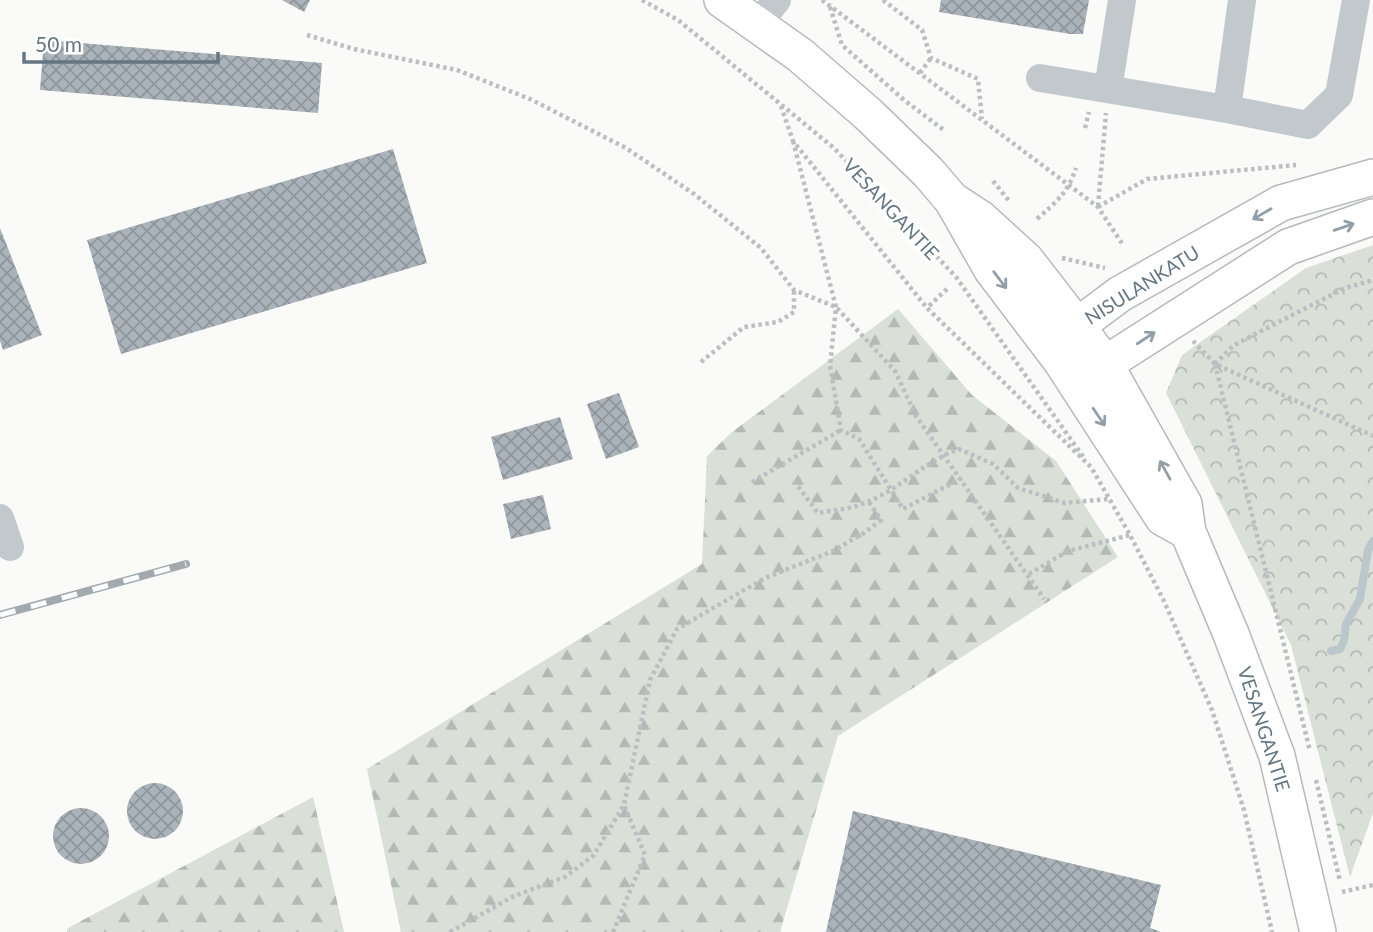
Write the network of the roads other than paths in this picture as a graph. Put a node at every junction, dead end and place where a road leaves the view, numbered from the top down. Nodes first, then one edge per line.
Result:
1 (722, 0) edge
2 (1122, 0) edge
3 (1242, 0) edge
4 (1356, 0) edge
5 (767, 12) edge
6 (1040, 78) dead end
7 (1108, 89) junction
8 (1227, 109) junction
9 (1373, 177) edge
10 (952, 200) junction
11 (1373, 217) edge
12 (1077, 326) junction
13 (1061, 360) junction
14 (1105, 364) junction
15 (0, 518) edge
16 (1188, 532) junction
17 (10, 547) dead end
18 (1318, 932) edge

1 - 5 main road, VESANGANTIE
2 - 7 street
3 - 8 street
4 - 8 street
5 - 10 main road, VESANGANTIE
6 - 7 street
7 - 8 street
9 -> 12 main road, NISULANKATU
10 - 12 main road, VESANGANTIE
10 -> 13 main road, VESANGANTIE
14 -> 11 main road
12 - 13 main road, NISULANKATU
12 - 14 main road, VESANGANTIE
13 - 14 main road
13 -> 16 main road, VESANGANTIE
16 -> 14 main road, VESANGANTIE
15 - 17 street
16 - 18 main road, VESANGANTIE

